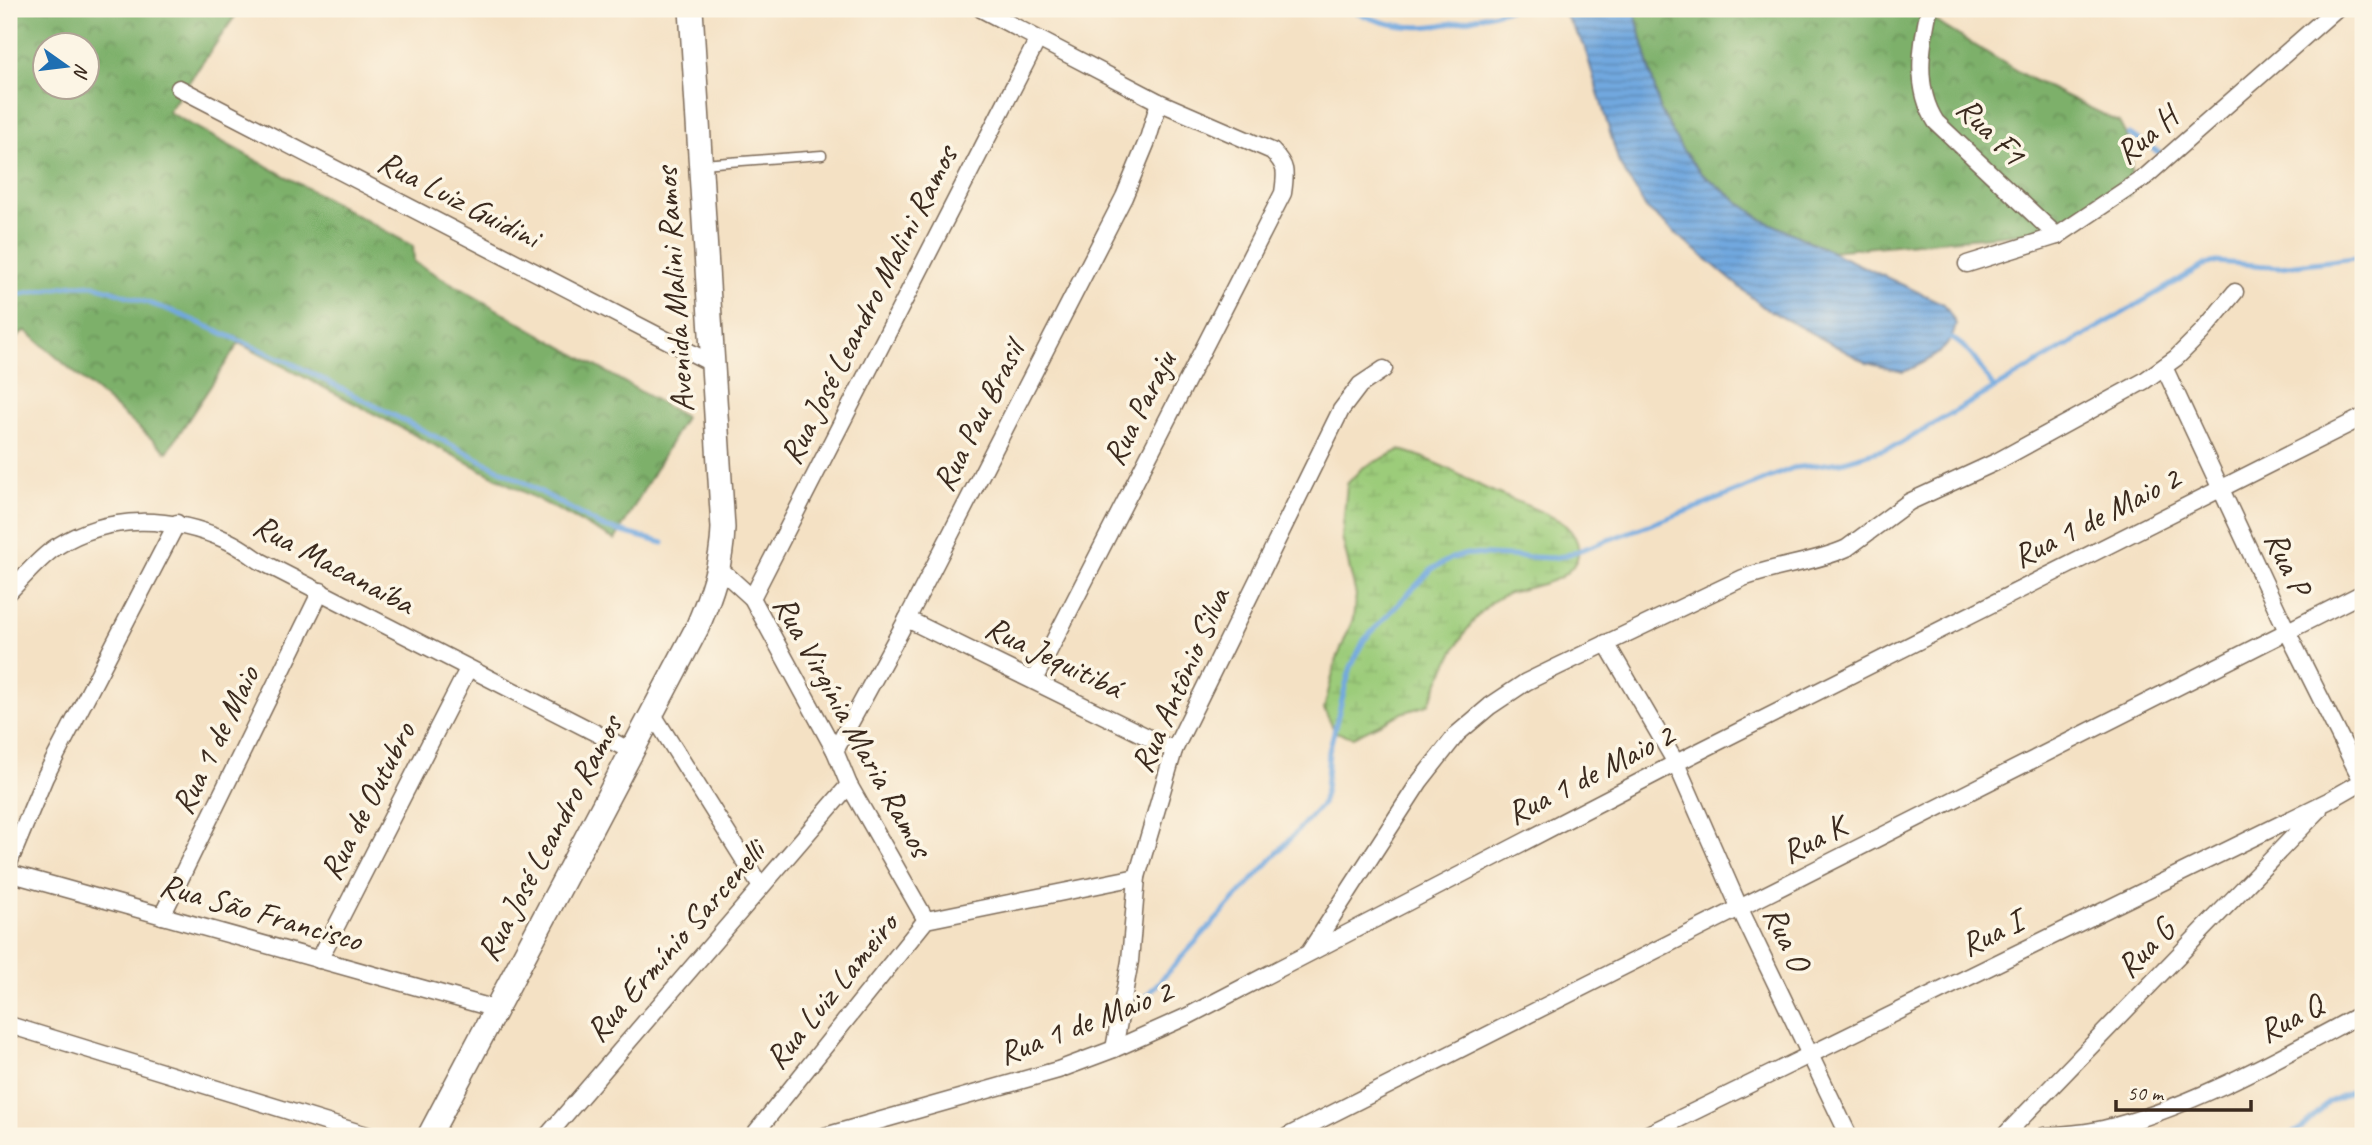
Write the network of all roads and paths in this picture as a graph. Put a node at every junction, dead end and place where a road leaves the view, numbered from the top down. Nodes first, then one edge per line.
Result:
1 (691, 9) edge
2 (981, 9) edge
3 (1929, 9) edge
4 (2336, 9) edge
5 (1038, 39) junction
6 (179, 88) dead end
7 (1158, 102) junction
8 (822, 155) dead end
9 (699, 164) junction
10 (2057, 236) junction
11 (1967, 264) dead end
12 (2235, 292) dead end
13 (711, 363) junction
14 (2164, 368) junction
15 (1384, 369) dead end
16 (2363, 417) edge
17 (2220, 488) junction
18 (177, 523) junction
19 (719, 568) junction
20 (321, 591) junction
21 (9, 592) edge
22 (2363, 593) edge
23 (752, 598) junction
24 (907, 619) junction
25 (2288, 633) junction
26 (1606, 643) junction
27 (468, 669) junction
28 (1034, 680) junction
29 (652, 713) junction
30 (1174, 750) junction
31 (631, 751) junction
32 (835, 751) junction
33 (1676, 763) junction
34 (2362, 781) edge
35 (849, 785) junction
36 (2328, 801) junction
37 (9, 863) edge
38 (9, 873) edge
39 (1137, 877) junction
40 (761, 887) junction
41 (1740, 909) junction
42 (162, 916) junction
43 (926, 920) junction
44 (1309, 953) junction
45 (319, 960) junction
46 (496, 1009) junction
47 (2363, 1013) edge
48 (9, 1025) edge
49 (1114, 1049) junction
50 (1809, 1056) junction
51 (369, 1136) edge
52 (429, 1136) edge
53 (547, 1136) edge
54 (753, 1136) edge
55 (825, 1136) edge
56 (1288, 1136) edge
57 (1644, 1136) edge
58 (1849, 1136) edge
59 (2004, 1136) edge
60 (2044, 1136) edge

1 - 9 street, Avenida Malini Ramos
2 - 5 street
3 - 10 street, Rua F1
4 - 10 street, Rua H
5 - 7 street
5 - 23 street, Rua José Leandro Malini Ramos
6 - 13 street, Rua Luiz Guidini
7 - 24 street, Rua Pau Brasil
7 - 28 street, Rua Paraju
8 - 9 lane
9 - 13 street, Avenida Malini Ramos
10 - 11 street, Rua H
12 - 14 street
13 - 19 street, Avenida Malini Ramos
14 - 17 street, Rua P
14 - 26 street
15 - 30 street, Rua Antônio Silva
16 - 17 street, Rua 1 de Maio 2
17 - 25 street, Rua P
17 - 33 street, Rua 1 de Maio 2
18 - 20 street, Rua Macanaíba
18 - 21 street, Rua Macanaíba
18 - 37 street
19 - 23 street, Rua Virgínia Maria Ramos
19 - 29 street, Rua José Leandro Ramos
20 - 27 street, Rua Macanaíba
20 - 42 street, Rua 1 de Maio
22 - 25 street, Rua K
23 - 32 street, Rua Virgínia Maria Ramos
24 - 28 street, Rua Jequitibá
24 - 32 street, Rua Pau Brasil
25 - 34 street, Rua P
25 - 41 street, Rua K
26 - 33 street, Rua O
26 - 44 street
27 - 31 street, Rua Macanaíba
27 - 45 street, Rua de Outubro
28 - 30 street, Rua Jequitibá
29 - 31 street, Rua José Leandro Ramos
29 - 40 street
30 - 39 street, Rua Antônio Silva
31 - 46 street, Rua José Leandro Ramos
32 - 35 street, Rua Virgínia Maria Ramos
33 - 41 street, Rua O
33 - 44 street, Rua 1 de Maio 2
34 - 36 street, Rua I
35 - 40 street, Rua Ermínio Sarcenelli
35 - 43 street, Rua Virgínia Maria Ramos
36 - 50 street, Rua I
36 - 59 street, Rua G
38 - 42 street, Rua São Francisco
39 - 43 street, Rua Luiz Lameiro
39 - 49 street, Rua Antônio Silva
40 - 53 street, Rua Ermínio Sarcenelli
41 - 50 street, Rua O
41 - 56 street, Rua K
42 - 45 street, Rua São Francisco
43 - 54 street, Rua Luiz Lameiro
44 - 49 street, Rua 1 de Maio 2
45 - 46 street, Rua São Francisco
46 - 52 street, Rua José Leandro Ramos
47 - 60 street, Rua Q
48 - 51 street
49 - 55 street, Rua 1 de Maio 2
50 - 57 street, Rua I
50 - 58 street, Rua O

